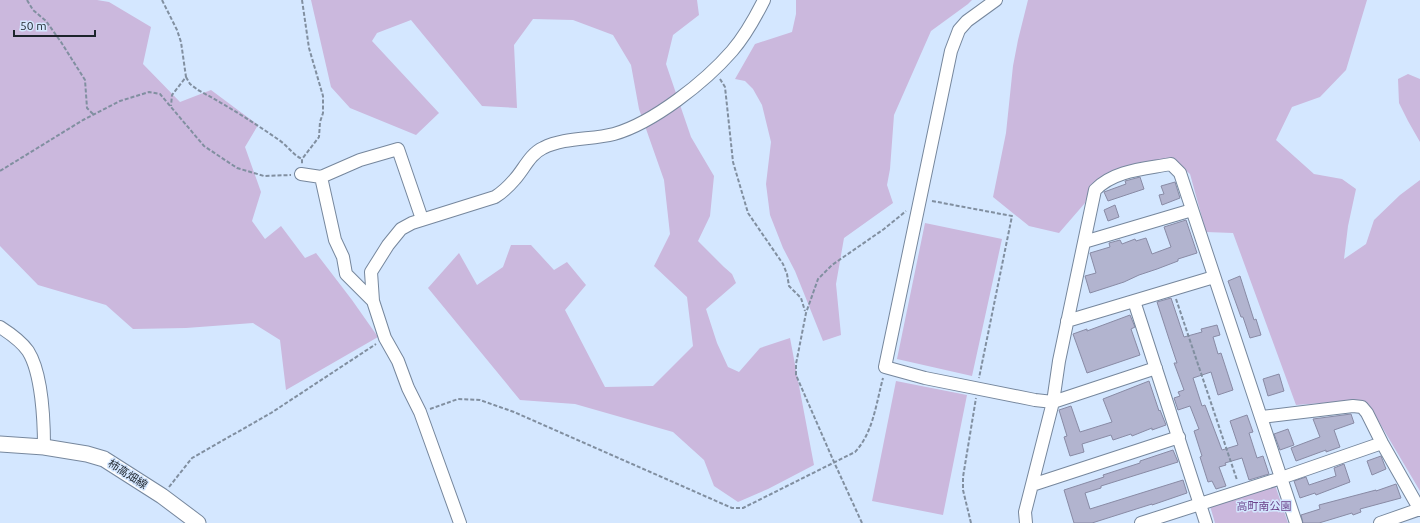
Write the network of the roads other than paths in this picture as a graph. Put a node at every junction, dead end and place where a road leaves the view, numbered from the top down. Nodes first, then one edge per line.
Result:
1 (764, 0) edge
2 (996, 0) edge
3 (301, 174) road end
4 (321, 177) junction
5 (1192, 210) junction
6 (422, 219) junction
7 (1084, 242) junction
8 (1214, 277) junction
9 (373, 301) junction
10 (1134, 301) junction
11 (1068, 321) junction
12 (0, 327) edge
13 (1156, 368) junction
14 (1053, 402) junction
15 (1262, 417) junction
16 (1179, 437) junction
17 (1382, 443) junction
18 (0, 444) edge
19 (44, 448) junction
20 (1281, 478) junction
21 (1032, 485) junction
22 (1200, 503) junction
23 (1420, 510) edge
24 (198, 523) edge
25 (460, 523) edge
26 (1026, 523) edge
27 (1141, 523) edge
28 (1206, 523) edge
29 (1296, 523) edge
30 (1380, 523) edge

1 - 6 street
2 - 14 street
3 - 4 street
4 - 6 street
4 - 9 street
5 - 7 street
5 - 7 street
5 - 8 street
6 - 9 street
7 - 11 street
8 - 10 street
8 - 15 street
9 - 25 street
10 - 11 street
10 - 13 street
11 - 14 street
12 - 19 street
13 - 14 street
13 - 16 street
14 - 21 street
15 - 17 street
15 - 20 street
16 - 21 street
16 - 22 street
17 - 20 street
17 - 23 street
18 - 19 main road, 柿高畑線
19 - 24 main road, 柿高畑線
20 - 22 street
20 - 29 street
21 - 26 street
22 - 27 street
22 - 28 street
23 - 30 street

